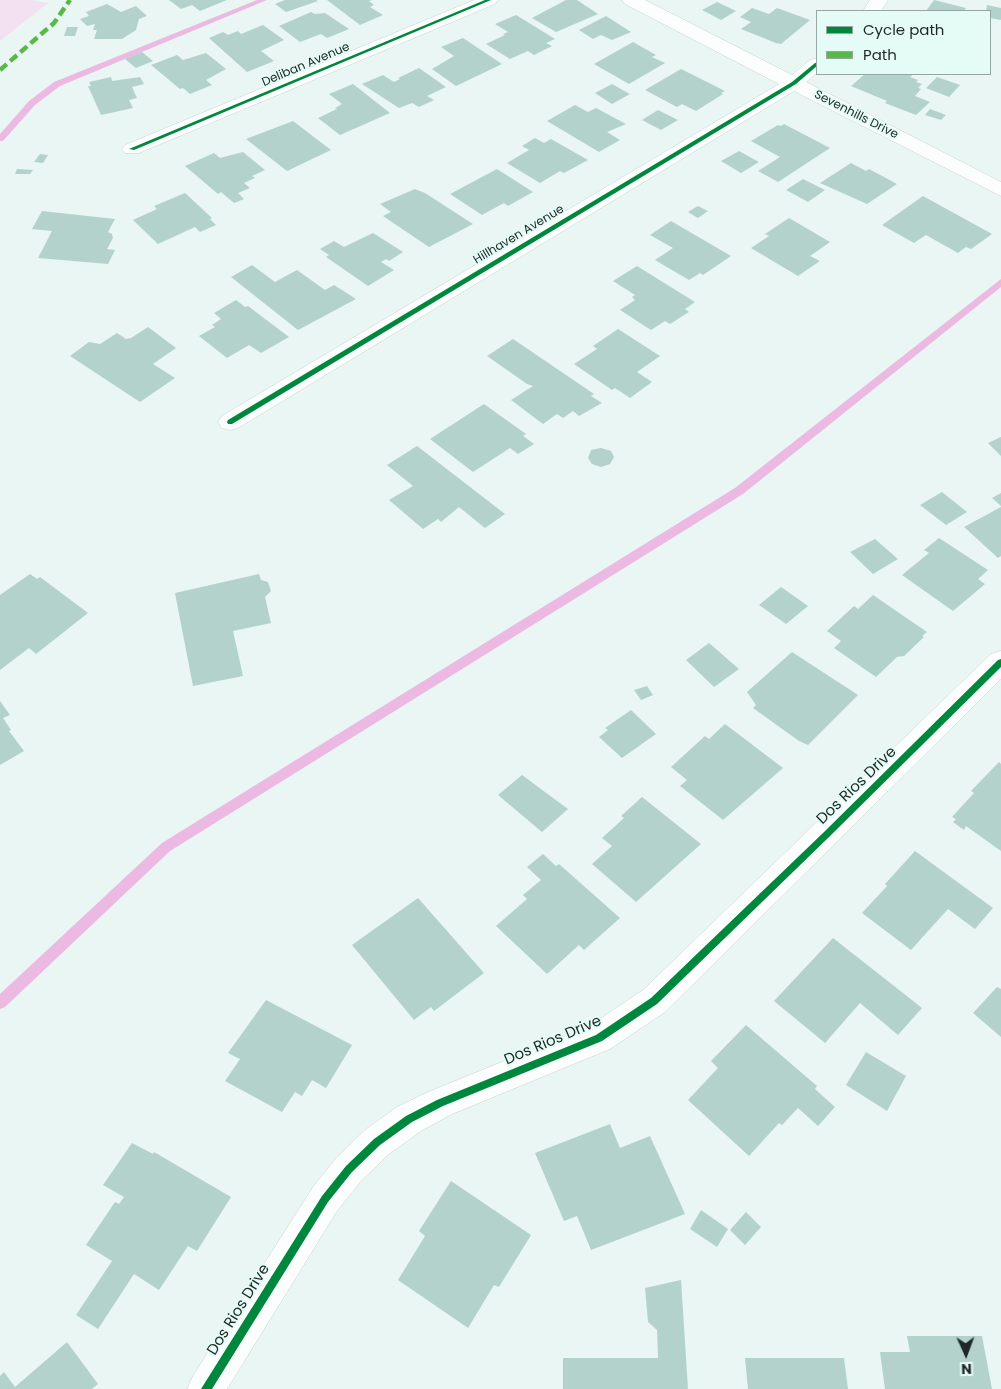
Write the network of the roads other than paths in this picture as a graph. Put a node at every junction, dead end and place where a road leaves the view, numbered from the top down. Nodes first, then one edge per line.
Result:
1 (489, 0) edge
2 (631, 0) edge
3 (816, 65) edge
4 (794, 83) junction
5 (132, 149) dead end
6 (1001, 190) edge
7 (230, 422) dead end
8 (1001, 662) edge
9 (206, 1389) edge

1 - 5 street, Deliban Avenue
2 - 4 street, Sevenhills Drive
3 - 4 street, Hillhaven Avenue
4 - 6 street, Sevenhills Drive
4 - 7 street, Hillhaven Avenue
8 - 9 street, Dos Rios Drive

